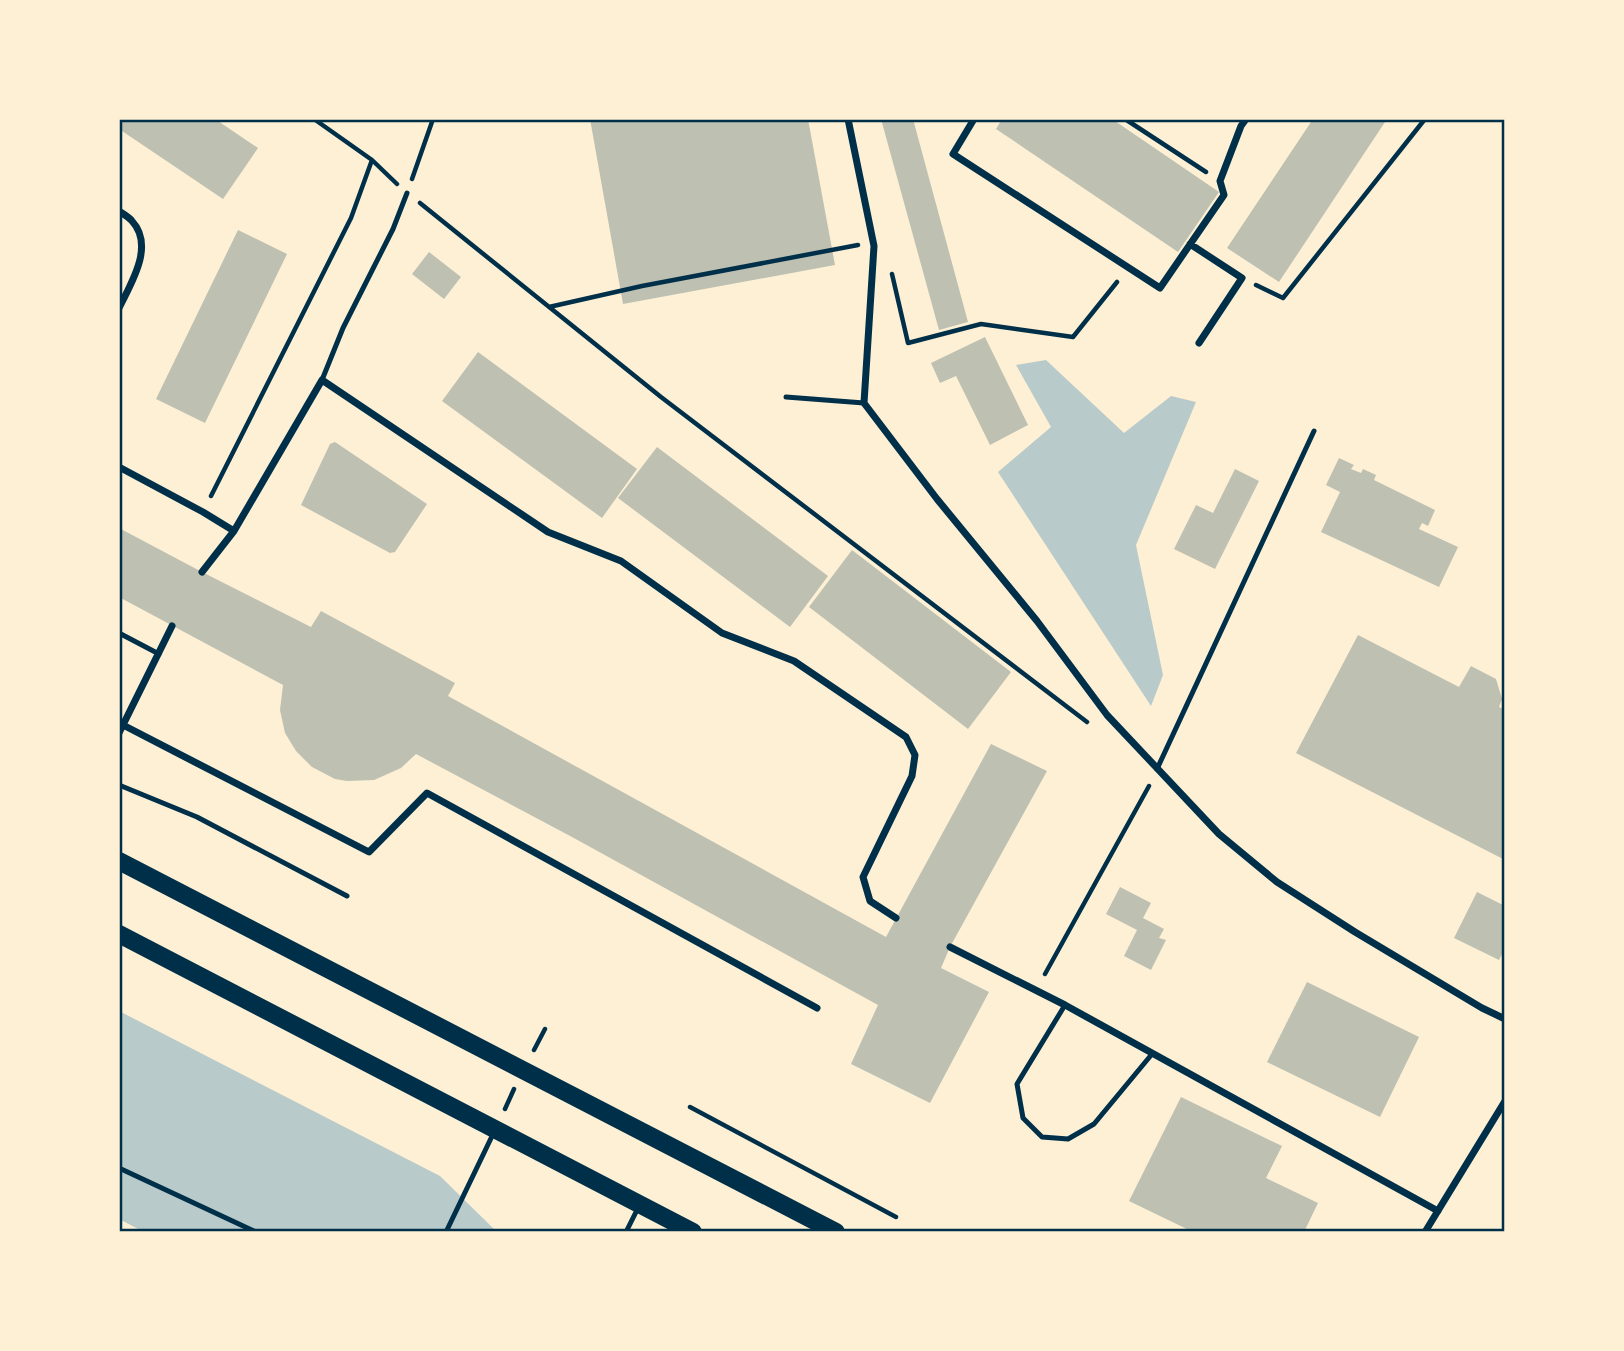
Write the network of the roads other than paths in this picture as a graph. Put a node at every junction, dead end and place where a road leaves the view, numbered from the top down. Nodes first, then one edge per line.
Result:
1 (848, 119) edge
2 (974, 119) edge
3 (1246, 119) edge
4 (407, 193) road end
5 (119, 211) edge
6 (1190, 244) junction
7 (119, 308) edge
8 (1199, 343) dead end
9 (322, 380) junction
10 (786, 397) dead end
11 (864, 403) junction
12 (1314, 431) dead end
13 (119, 467) edge
14 (234, 531) junction
15 (202, 572) dead end
16 (172, 626) dead end
17 (119, 633) edge
18 (159, 654) junction
19 (121, 729) edge
20 (1157, 769) junction
21 (119, 785) edge
22 (119, 862) edge
23 (347, 896) dead end
24 (896, 918) dead end
25 (119, 934) edge
26 (950, 947) dead end
27 (1065, 1005) junction
28 (817, 1008) dead end
29 (1505, 1019) edge
30 (1152, 1054) junction
31 (1505, 1101) edge
32 (495, 1129) junction
33 (119, 1168) edge
34 (640, 1203) junction
35 (1438, 1211) junction
36 (257, 1232) edge
37 (446, 1232) edge
38 (626, 1232) edge
39 (693, 1232) edge
40 (836, 1232) edge
41 (1425, 1232) edge

1 - 11 street
2 - 6 street
3 - 6 street
4 - 9 lane
5 - 7 street
6 - 8 street
9 - 14 street
9 - 24 street
10 - 11 lane
11 - 20 street
12 - 20 lane
13 - 14 street
14 - 15 street
16 - 18 street
17 - 18 lane
18 - 19 street
19 - 28 street
20 - 29 street
21 - 23 lane
22 - 40 main road
25 - 32 main road
26 - 27 street
27 - 30 street
27 - 30 lane
30 - 35 street
31 - 35 street
32 - 34 main road
32 - 37 lane
33 - 36 lane
34 - 38 lane
34 - 39 main road
35 - 41 street

